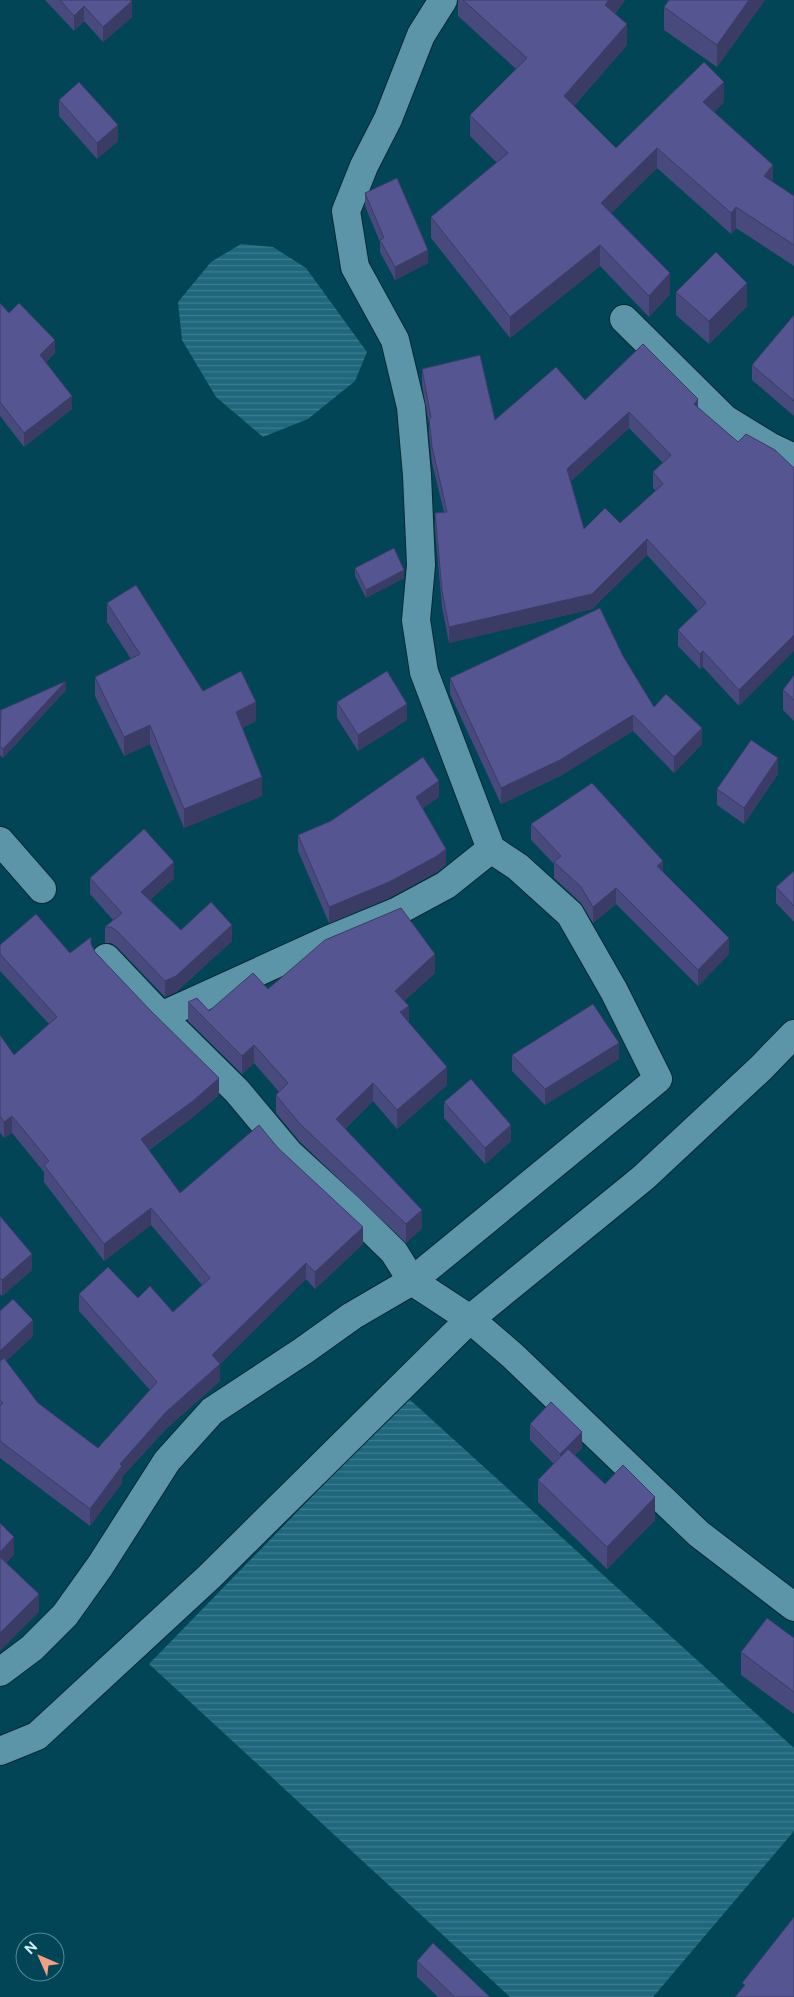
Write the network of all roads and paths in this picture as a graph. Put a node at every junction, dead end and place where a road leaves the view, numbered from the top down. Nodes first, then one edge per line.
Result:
1 (443, 0) edge
2 (624, 319) dead end
3 (794, 458) edge
4 (0, 841) edge
5 (491, 850) junction
6 (42, 888) dead end
7 (106, 958) dead end
8 (162, 1016) junction
9 (794, 1034) edge
10 (412, 1281) junction
11 (470, 1319) junction
12 (794, 1608) edge
13 (0, 1672) edge
14 (0, 1751) edge

1 - 5 street
2 - 3 street
4 - 6 street
5 - 8 street
5 - 10 street
7 - 8 street
8 - 10 street
9 - 11 street
10 - 11 street
10 - 13 street
11 - 12 street
11 - 14 street

